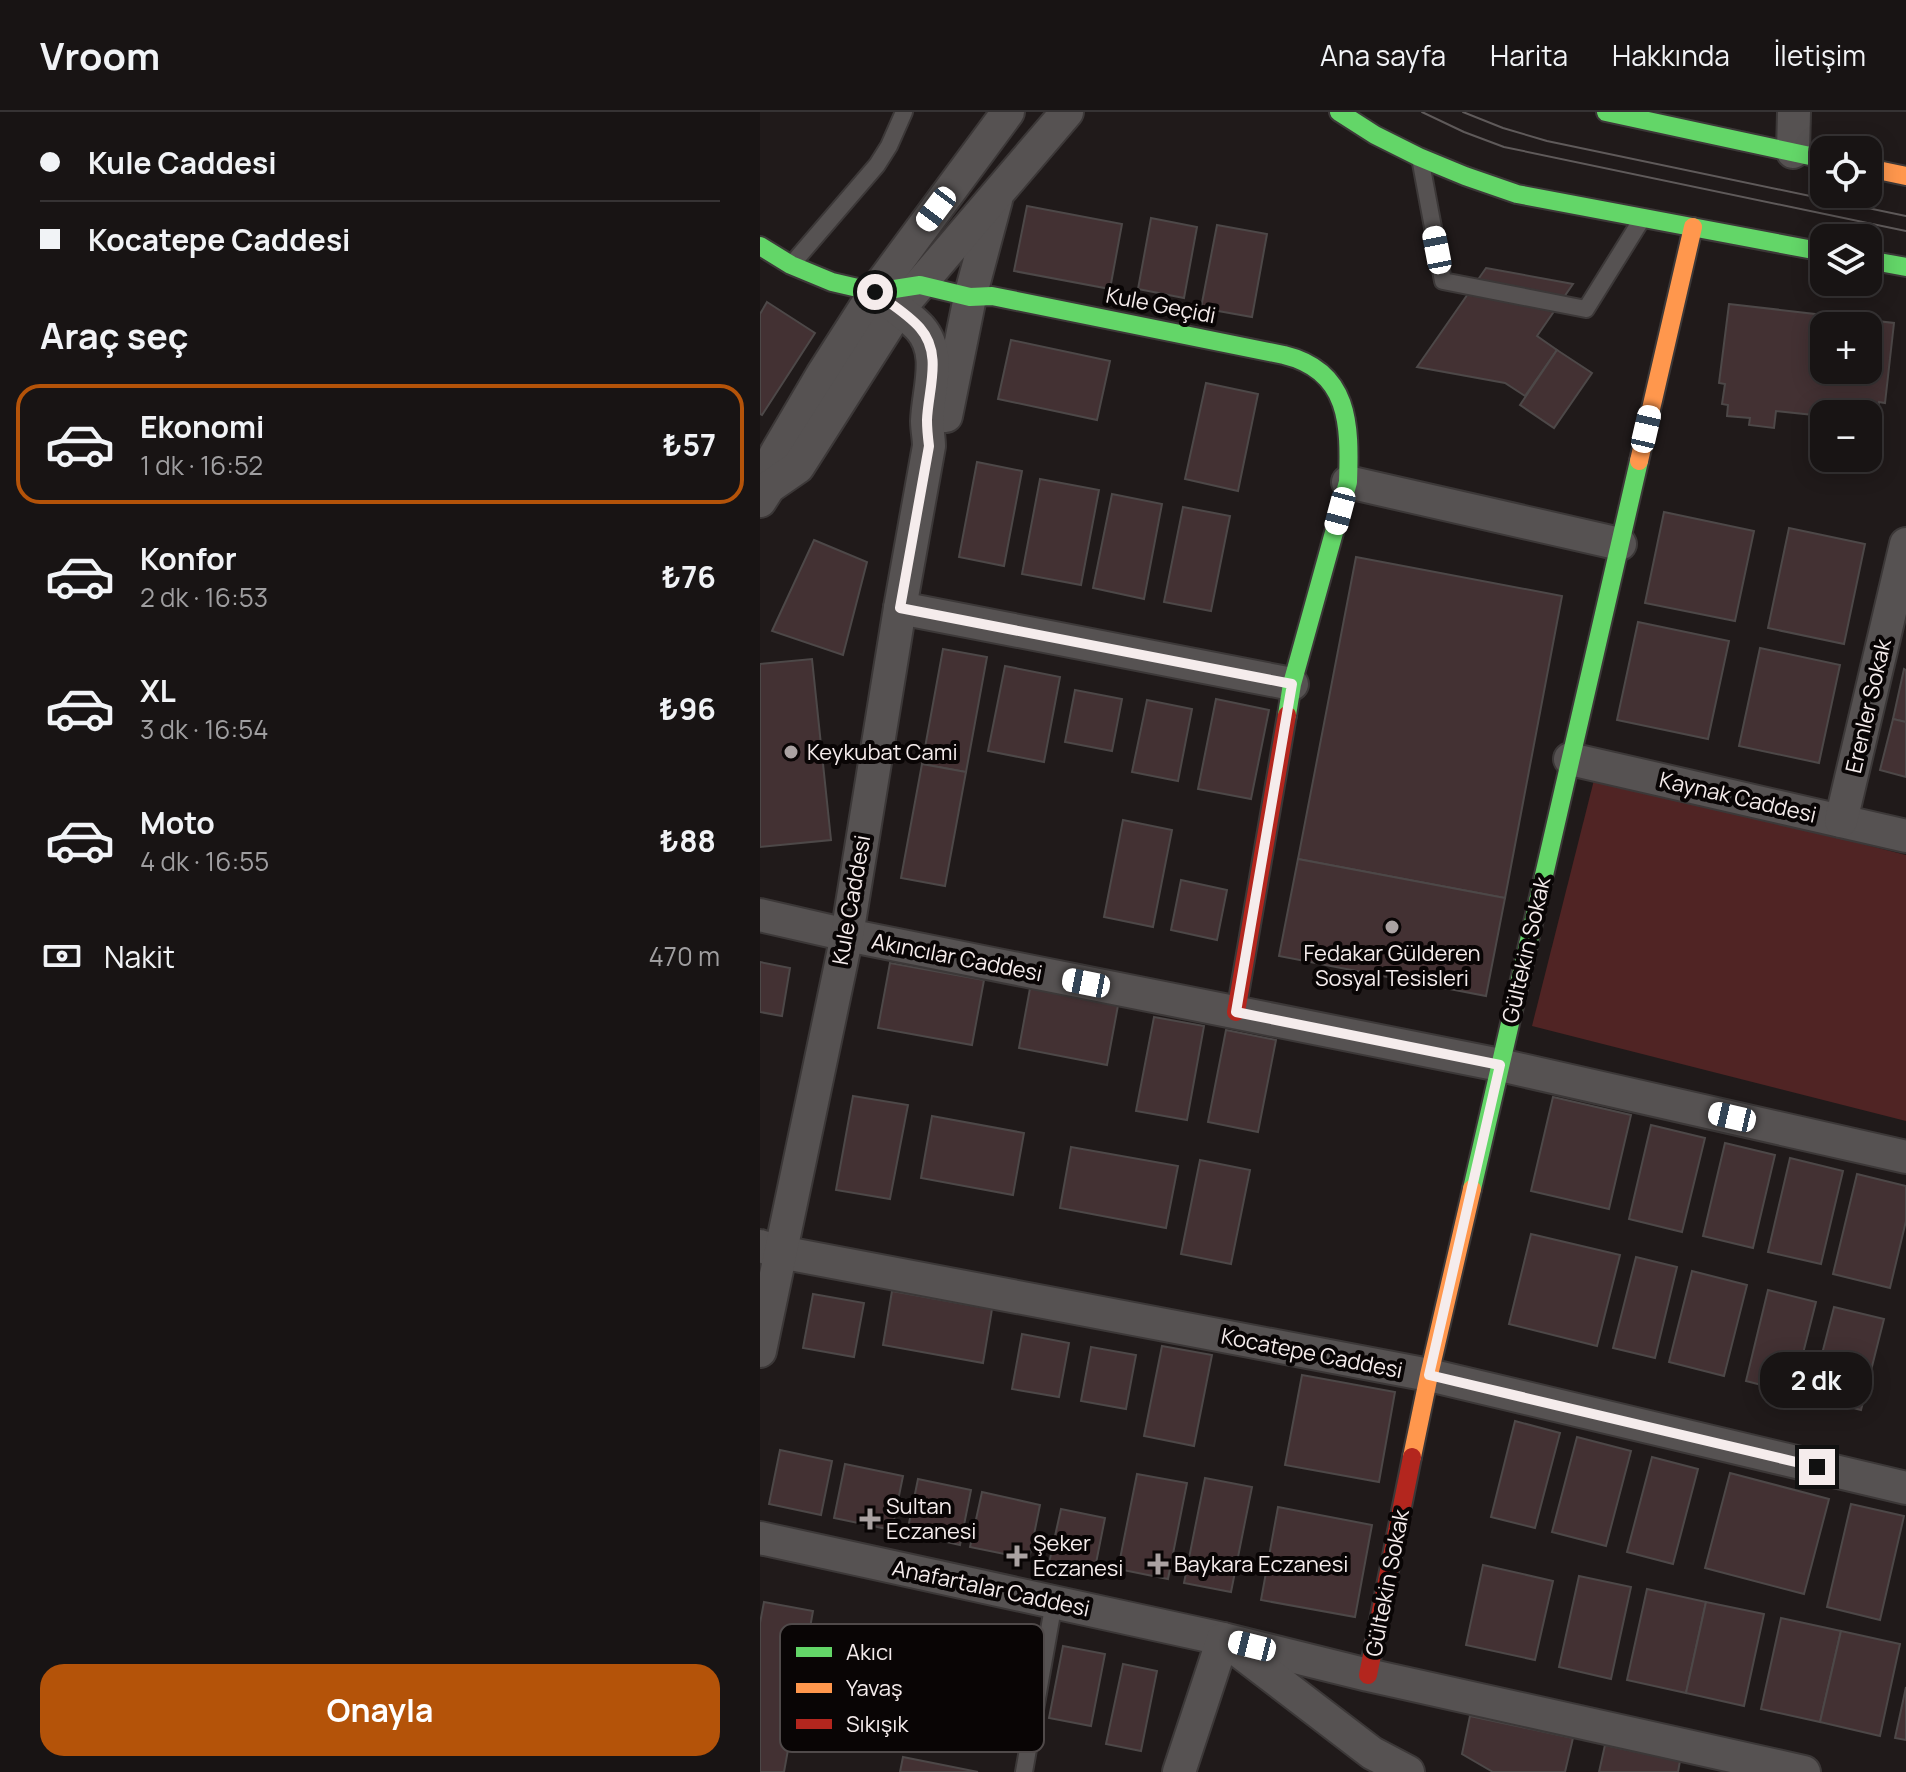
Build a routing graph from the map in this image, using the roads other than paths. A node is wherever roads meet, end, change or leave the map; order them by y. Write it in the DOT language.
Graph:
graph roads {
  1 [pos="904,112"];
  2 [pos="1008,112"];
  3 [pos="1067,112"];
  4 [pos="1339,112"];
  5 [pos="1606,112"];
  6 [pos="1794,112"];
  7 [pos="1808,155"];
  8 [pos="1419,157"];
  9 [pos="1882,171"];
  10 [pos="1906,176"];
  11 [pos="998,192"];
  12 [pos="1643,217"];
  13 [pos="1693,227"];
  14 [pos="760,246"];
  15 [pos="1810,249"];
  16 [pos="1882,263"];
  17 [pos="791,265"];
  18 [pos="1906,267"];
  19 [pos="920,285"];
  20 [pos="970,297"];
  21 [pos="886,301"];
  22 [pos="929,446"];
  23 [pos="1348,482"];
  24 [pos="765,494"];
  25 [pos="1620,544"];
  26 [pos="1906,544"];
  27 [pos="900,608"];
  28 [pos="1292,684"];
  29 [pos="1570,759"];
  30 [pos="1841,821"];
  31 [pos="1906,836"];
  32 [pos="760,915"];
  33 [pos="847,935"];
  34 [pos="1236,1012"];
  35 [pos="1500,1065"];
  36 [pos="1906,1157"];
  37 [pos="770,1249"];
  38 [pos="760,1351"];
  39 [pos="1429,1375"];
  40 [pos="1906,1488"];
  41 [pos="760,1538"];
  42 [pos="1054,1602"];
  43 [pos="1223,1639"];
  44 [pos="1044,1659"];
  45 [pos="1368,1675"];
  46 [pos="1028,1752"];
  47 [pos="1368,1762"];
  48 [pos="1728,1764"];
  49 [pos="1024,1772"];
  50 [pos="1179,1772"];
  51 [pos="1408,1772"];
  52 [pos="1804,1772"];
  1 -- 17 [label="lane"];
  2 -- 21 [label="street"];
  3 -- 11 [label="street"];
  4 -- 8 [label="street"];
  5 -- 7 [label="street"];
  6 -- 7 [label="street"];
  8 -- 12 [label="street"];
  8 -- 12 [label="lane"];
  9 -- 10 [label="street"];
  11 -- 19 [label="street"];
  11 -- 20 [label="street, Kule Caddesi"];
  12 -- 13 [label="street"];
  13 -- 15 [label="street"];
  13 -- 25 [label="street, Gültekin Sokak"];
  14 -- 17 [label="street"];
  16 -- 18 [label="street"];
  17 -- 21 [label="street"];
  19 -- 20 [label="street, Kule Geçidi"];
  19 -- 21 [label="street"];
  20 -- 22 [label="street, Kule Caddesi"];
  20 -- 23 [label="street, Kule Geçidi"];
  21 -- 22 [label="street, Kule Caddesi"];
  21 -- 24 [label="street"];
  22 -- 27 [label="street, Kule Caddesi"];
  23 -- 25 [label="street"];
  23 -- 28 [label="street"];
  25 -- 29 [label="street, Gültekin Sokak"];
  26 -- 30 [label="street, Erenler Sokak"];
  27 -- 28 [label="street"];
  27 -- 33 [label="street, Kule Caddesi"];
  28 -- 34 [label="street"];
  29 -- 30 [label="street, Kaynak Caddesi"];
  29 -- 35 [label="street, Gültekin Sokak"];
  30 -- 31 [label="street, Kaynak Caddesi"];
  32 -- 33 [label="street, Akıncılar Caddesi"];
  33 -- 34 [label="street, Akıncılar Caddesi"];
  33 -- 37 [label="street, Kule Caddesi"];
  34 -- 35 [label="street, Akıncılar Caddesi"];
  35 -- 36 [label="street, Akıncılar Caddesi"];
  35 -- 39 [label="street, Gültekin Sokak"];
  37 -- 38 [label="street, Kule Caddesi"];
  37 -- 39 [label="street, Kocatepe Caddesi"];
  39 -- 40 [label="street, Kocatepe Caddesi"];
  39 -- 45 [label="street, Gültekin Sokak"];
  41 -- 42 [label="street, Anafartalar Caddesi"];
  42 -- 43 [label="street, Anafartalar Caddesi"];
  42 -- 44 [label="lane"];
  43 -- 45 [label="street, Anafartalar Caddesi"];
  43 -- 47 [label="street"];
  43 -- 50 [label="street"];
  45 -- 48 [label="street, Anafartalar Caddesi"];
  46 -- 49 [label="lane"];
  47 -- 51 [label="street"];
  48 -- 52 [label="street, Anafartalar Caddesi"];
}
